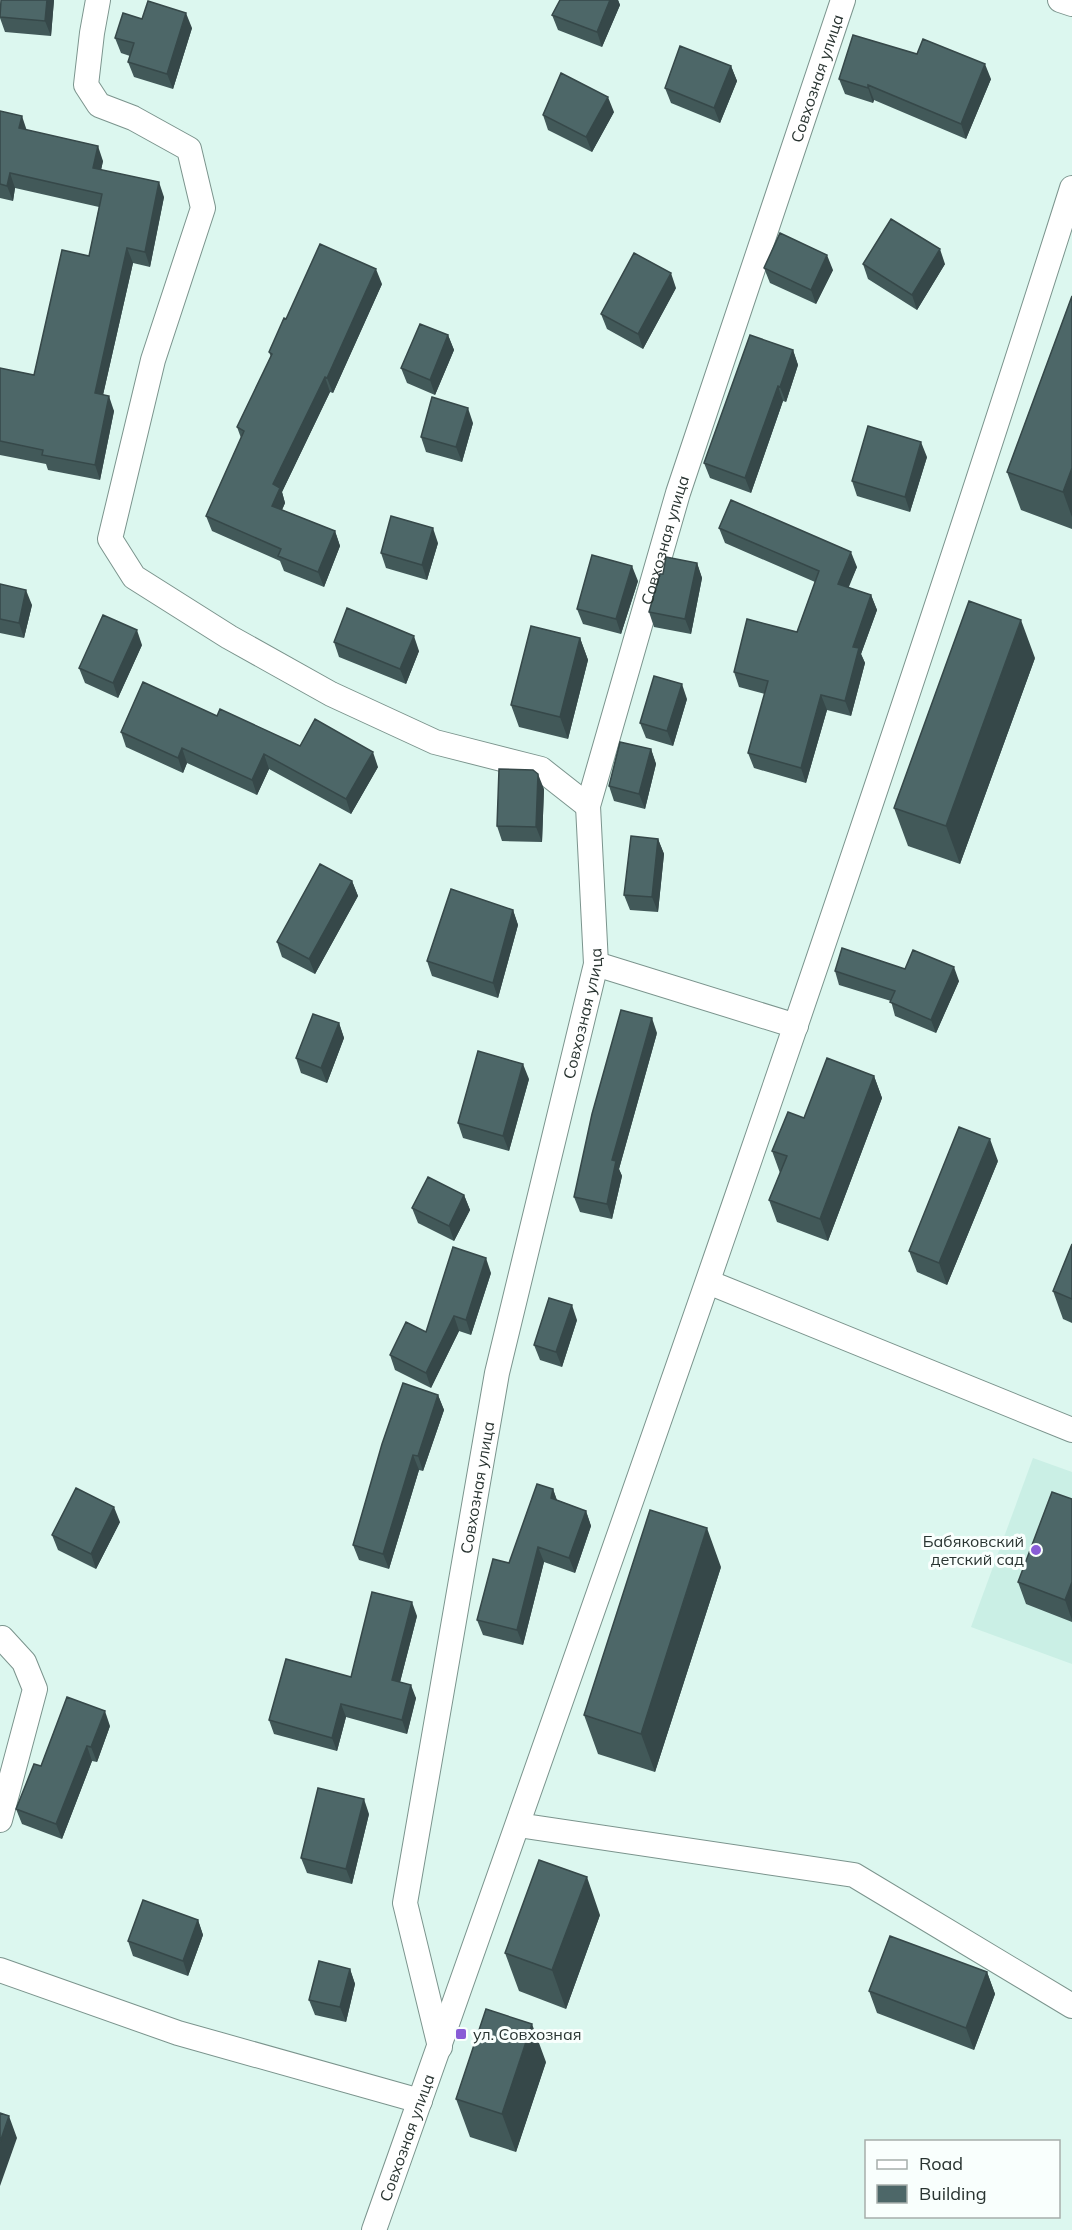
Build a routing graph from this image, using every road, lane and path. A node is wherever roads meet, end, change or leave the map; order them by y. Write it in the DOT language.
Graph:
graph roads {
  1 [pos="98,0"];
  2 [pos="843,0"];
  3 [pos="1060,0"];
  4 [pos="1072,4"];
  5 [pos="1072,188"];
  6 [pos="588,806"];
  7 [pos="596,964"];
  8 [pos="796,1026"];
  9 [pos="708,1282"];
  10 [pos="1072,1430"];
  11 [pos="2,1638"];
  12 [pos="0,1819"];
  13 [pos="518,1825"];
  14 [pos="0,1970"];
  15 [pos="1072,2006"];
  16 [pos="440,2047"];
  17 [pos="420,2102"];
  18 [pos="374,2230"];
  1 -- 6 [label="street"];
  2 -- 6 [label="street, Совхозная улица"];
  3 -- 4 [label="street"];
  5 -- 8 [label="street, Совхозная улица"];
  6 -- 7 [label="street, Совхозная улица"];
  7 -- 8 [label="street"];
  7 -- 16 [label="street, Совхозная улица"];
  8 -- 9 [label="street, Совхозная улица"];
  9 -- 10 [label="street"];
  9 -- 13 [label="street, Совхозная улица"];
  11 -- 12 [label="street"];
  13 -- 15 [label="street"];
  13 -- 16 [label="street, Совхозная улица"];
  14 -- 17 [label="street"];
  16 -- 17 [label="street, Совхозная улица"];
  17 -- 18 [label="street, Совхозная улица"];
}
